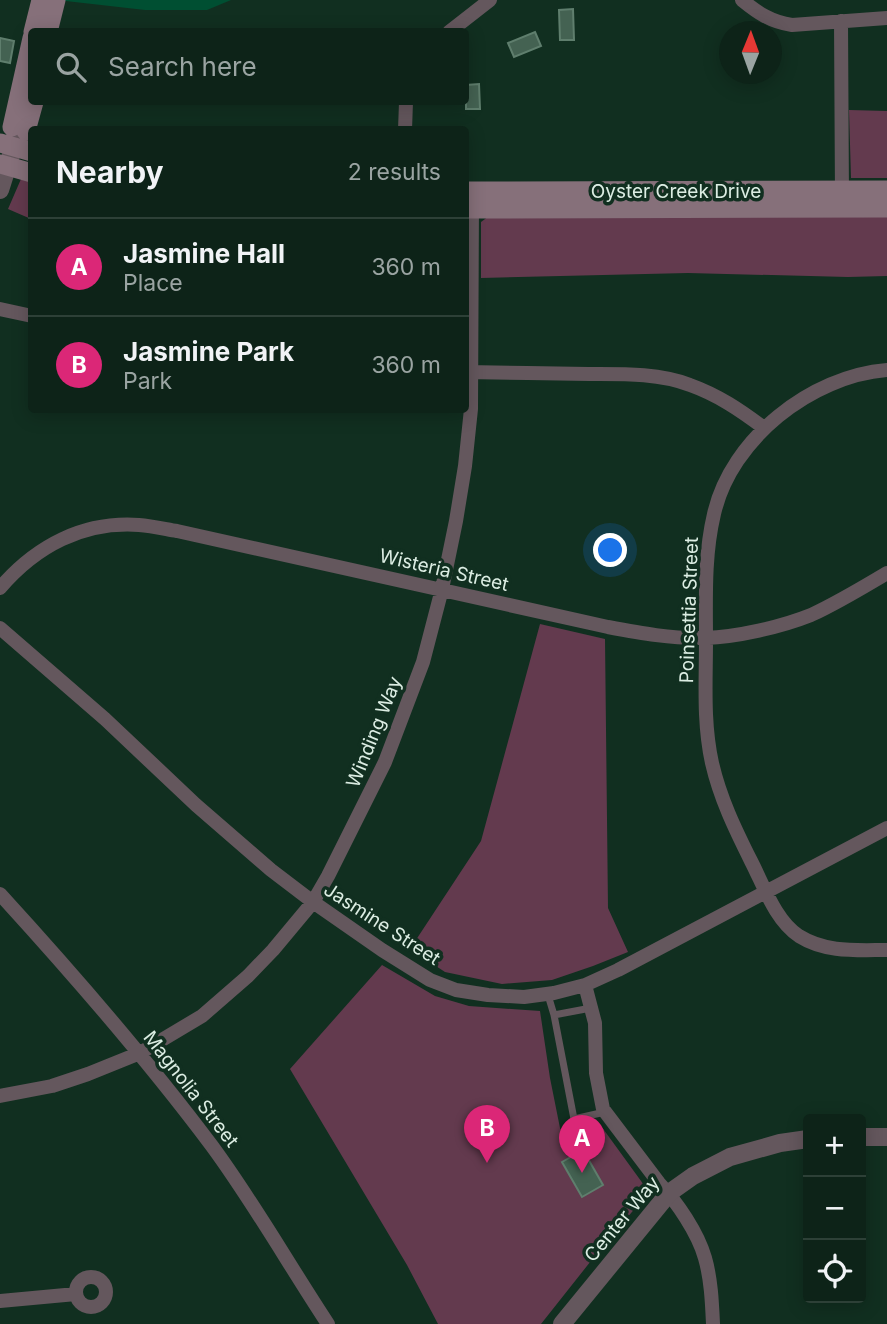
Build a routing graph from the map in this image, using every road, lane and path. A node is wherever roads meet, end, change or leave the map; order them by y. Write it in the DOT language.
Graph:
graph roads {
  1 [pos="41,0"];
  2 [pos="56,0"];
  3 [pos="489,0"];
  4 [pos="742,0"];
  5 [pos="887,18"];
  6 [pos="841,21"];
  7 [pos="34,28"];
  8 [pos="49,28"];
  9 [pos="454,28"];
  10 [pos="28,65"];
  11 [pos="33,105"];
  12 [pos="406,105"];
  13 [pos="405,126"];
  14 [pos="17,140"];
  15 [pos="4,165"];
  16 [pos="28,172"];
  17 [pos="0,190"];
  18 [pos="887,190"];
  19 [pos="842,199"];
  20 [pos="469,200"];
  21 [pos="887,208"];
  22 [pos="0,309"];
  23 [pos="28,315"];
  24 [pos="887,370"];
  25 [pos="469,372"];
  26 [pos="469,384"];
  27 [pos="764,428"];
  28 [pos="887,573"];
  29 [pos="0,588"];
  30 [pos="442,589"];
  31 [pos="0,628"];
  32 [pos="706,638"];
  33 [pos="887,828"];
  34 [pos="766,892"];
  35 [pos="0,894"];
  36 [pos="313,902"];
  37 [pos="887,950"];
  38 [pos="585,985"];
  39 [pos="547,994"];
  40 [pos="591,1008"];
  41 [pos="554,1015"];
  42 [pos="140,1053"];
  43 [pos="0,1096"];
  44 [pos="605,1112"];
  45 [pos="866,1137"];
  46 [pos="887,1137"];
  47 [pos="803,1140"];
  48 [pos="668,1193"];
  49 [pos="76,1294"];
  50 [pos="0,1301"];
  51 [pos="328,1324"];
  52 [pos="562,1324"];
  53 [pos="713,1324"];
  1 -- 7 [label="main road"];
  2 -- 8 [label="main road"];
  3 -- 9 [label="street"];
  4 -- 6 [label="street"];
  5 -- 6 [label="street"];
  6 -- 19 [label="street"];
  10 -- 14 [label="main road"];
  11 -- 14 [label="main road"];
  12 -- 13 [label="street"];
  14 -- 15 [label="street"];
  15 -- 16 [label="main road"];
  15 -- 17 [label="street"];
  18 -- 19 [label="main road, Oyster Creek Drive"];
  19 -- 20 [label="main road, Oyster Creek Drive"];
  19 -- 21 [label="main road, Oyster Creek Drive"];
  22 -- 23 [label="street"];
  24 -- 27 [label="street, Poinsettia Street"];
  25 -- 27 [label="street"];
  26 -- 30 [label="street, Winding Way"];
  27 -- 32 [label="street, Poinsettia Street"];
  28 -- 32 [label="street, Wisteria Street"];
  29 -- 30 [label="street, Wisteria Street"];
  30 -- 32 [label="street, Wisteria Street"];
  30 -- 36 [label="street, Winding Way"];
  31 -- 36 [label="street, Jasmine Street"];
  32 -- 34 [label="street, Poinsettia Street"];
  33 -- 34 [label="street, Jasmine Street"];
  34 -- 37 [label="street, Poinsettia Street"];
  34 -- 38 [label="street, Jasmine Street"];
  35 -- 42 [label="street, Magnolia Street"];
  36 -- 39 [label="street, Jasmine Street"];
  36 -- 42 [label="street, Winding Way"];
  38 -- 39 [label="street, Jasmine Street"];
  38 -- 40 [label="street"];
  39 -- 41 [label="lane"];
  40 -- 41 [label="lane"];
  40 -- 44 [label="street"];
  41 -- 44 [label="lane"];
  42 -- 43 [label="street, Winding Way"];
  42 -- 51 [label="street, Magnolia Street"];
  44 -- 48 [label="street"];
  45 -- 46 [label="street"];
  47 -- 48 [label="street, Center Way"];
  48 -- 52 [label="street, Center Way"];
  48 -- 53 [label="street"];
  49 -- 50 [label="street"];
}
